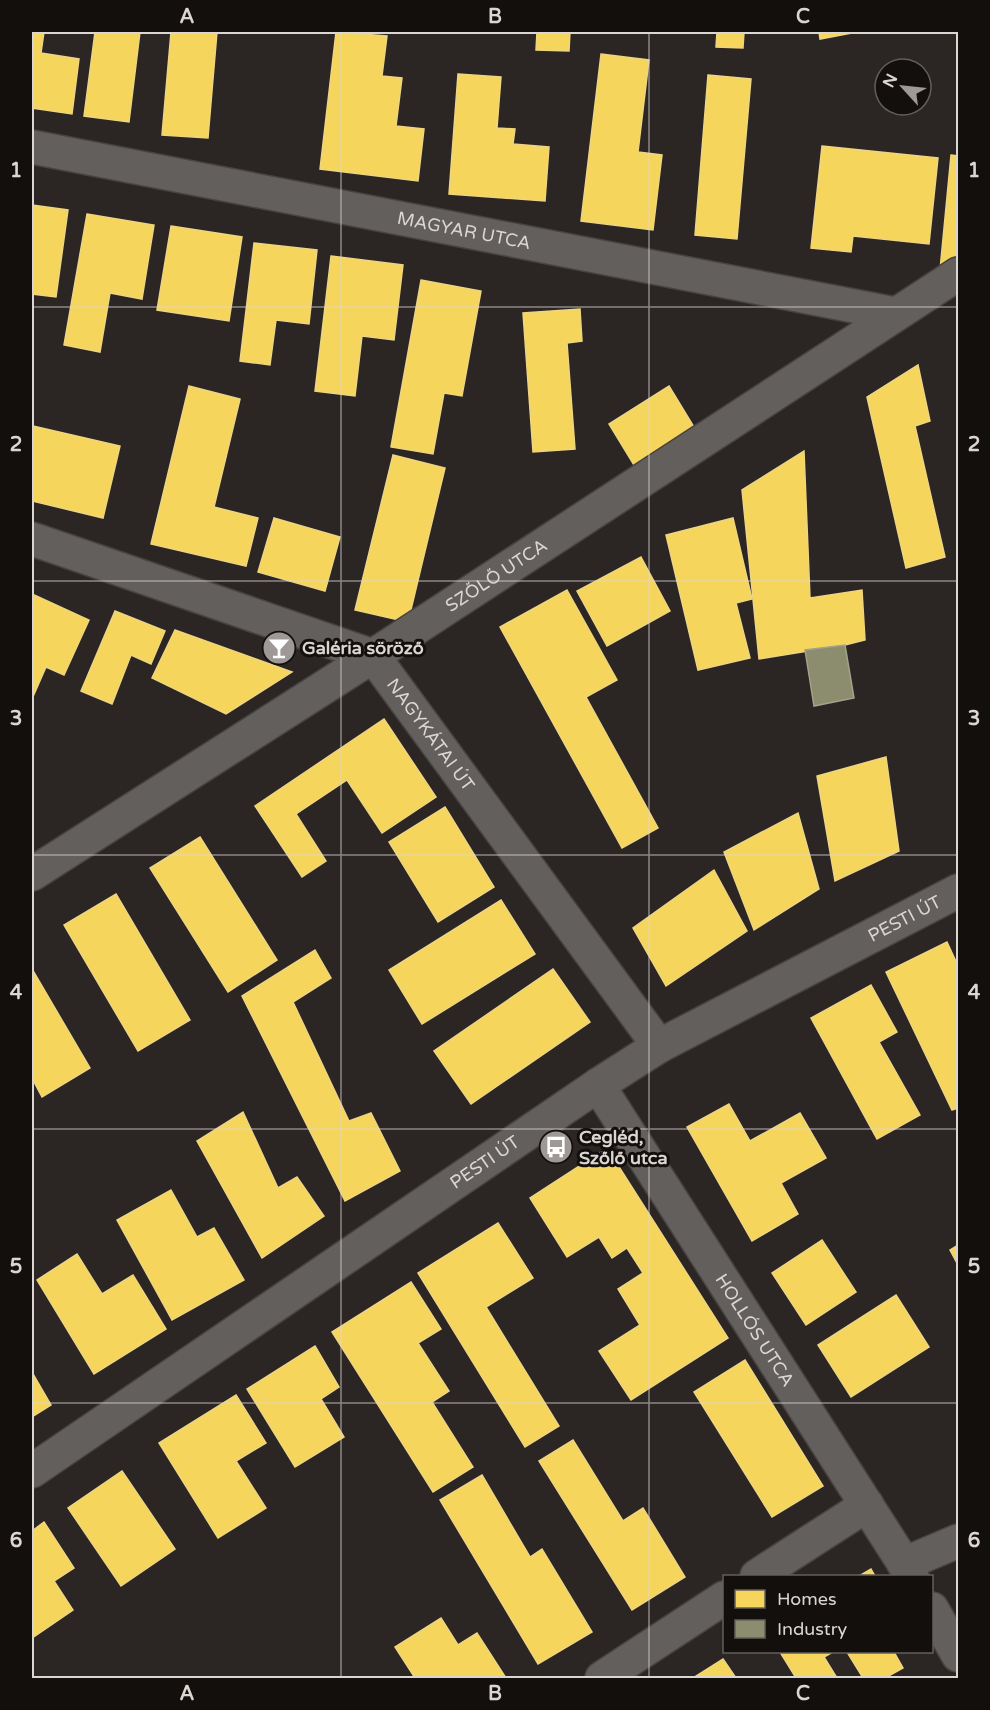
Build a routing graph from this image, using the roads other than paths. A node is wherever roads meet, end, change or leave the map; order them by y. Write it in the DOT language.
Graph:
graph roads {
  1 [pos="32,147"];
  2 [pos="958,274"];
  3 [pos="895,314"];
  4 [pos="32,539"];
  5 [pos="373,656"];
  6 [pos="32,874"];
  7 [pos="958,891"];
  8 [pos="659,1046"];
  9 [pos="598,1085"];
  10 [pos="32,1471"];
  11 [pos="867,1504"];
  12 [pos="958,1541"];
  13 [pos="908,1570"];
  14 [pos="759,1575"];
  15 [pos="723,1599"];
  16 [pos="933,1611"];
  17 [pos="958,1655"];
  18 [pos="602,1678"];
  1 -- 3 [label="street, MAGYAR UTCA"];
  2 -- 3 [label="street, SZŐLŐ UTCA"];
  3 -- 5 [label="street, SZŐLŐ UTCA"];
  4 -- 5 [label="street"];
  5 -- 6 [label="street, SZŐLŐ UTCA"];
  5 -- 8 [label="street, NAGYKÁTAI ÚT"];
  7 -- 8 [label="street, PESTI ÚT"];
  8 -- 9 [label="street, PESTI ÚT"];
  9 -- 10 [label="street, PESTI ÚT"];
  9 -- 11 [label="street, HOLLÓS UTCA"];
  11 -- 13 [label="street, HOLLÓS UTCA"];
  11 -- 14 [label="street"];
  12 -- 13 [label="street"];
  15 -- 18 [label="street"];
  16 -- 17 [label="street"];
}
